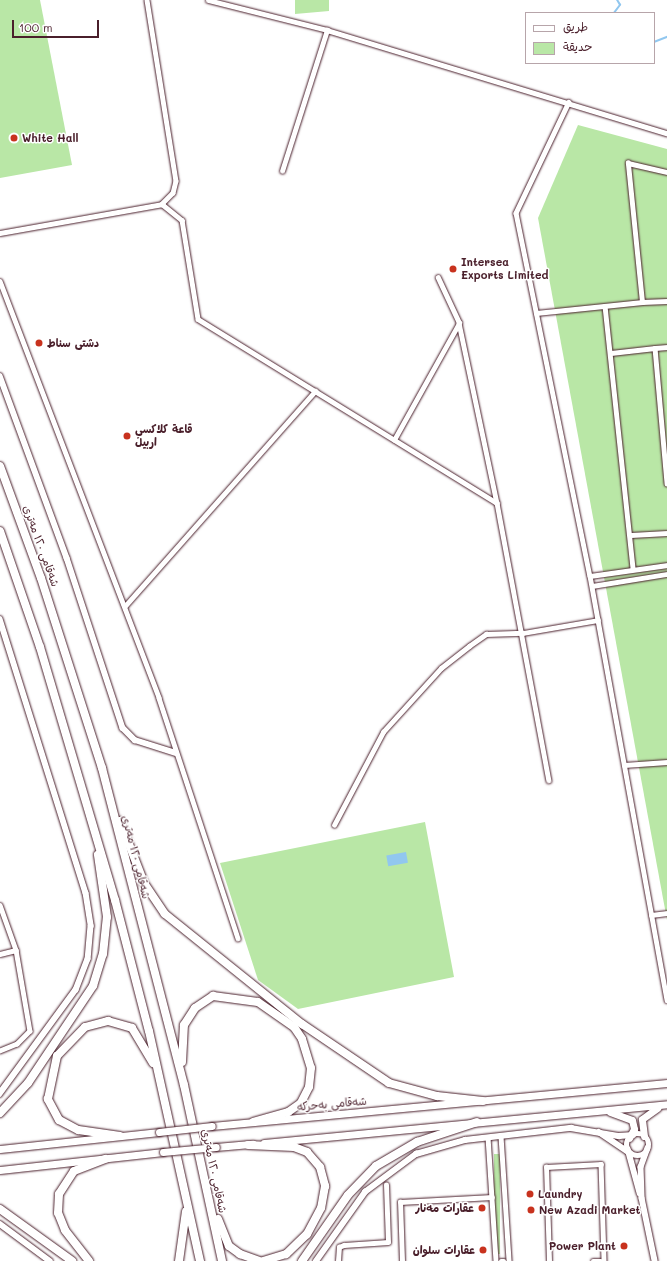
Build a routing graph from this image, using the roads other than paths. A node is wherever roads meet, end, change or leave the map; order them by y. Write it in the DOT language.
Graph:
graph roads {
  1 [pos="147,0"];
  2 [pos="208,0"];
  3 [pos="327,30"];
  4 [pos="569,102"];
  5 [pos="667,133"];
  6 [pos="282,171"];
  7 [pos="667,172"];
  8 [pos="162,204"];
  9 [pos="0,233"];
  10 [pos="438,278"];
  11 [pos="0,282"];
  12 [pos="667,301"];
  13 [pos="642,302"];
  14 [pos="605,306"];
  15 [pos="536,313"];
  16 [pos="459,323"];
  17 [pos="667,347"];
  18 [pos="655,348"];
  19 [pos="611,353"];
  20 [pos="0,376"];
  21 [pos="314,391"];
  22 [pos="394,440"];
  23 [pos="0,466"];
  24 [pos="667,483"];
  25 [pos="497,503"];
  26 [pos="0,531"];
  27 [pos="667,533"];
  28 [pos="631,536"];
  29 [pos="667,565"];
  30 [pos="633,569"];
  31 [pos="667,574"];
  32 [pos="590,576"];
  33 [pos="592,586"];
  34 [pos="125,606"];
  35 [pos="0,618"];
  36 [pos="598,620"];
  37 [pos="523,633"];
  38 [pos="176,753"];
  39 [pos="667,762"];
  40 [pos="624,765"];
  41 [pos="102,768"];
  42 [pos="549,780"];
  43 [pos="88,804"];
  44 [pos="334,825"];
  45 [pos="0,905"];
  46 [pos="667,914"];
  47 [pos="651,915"];
  48 [pos="238,938"];
  49 [pos="16,950"];
  50 [pos="0,954"];
  51 [pos="667,1000"];
  52 [pos="0,1051"];
  53 [pos="667,1083"];
  54 [pos="184,1085"];
  55 [pos="162,1086"];
  56 [pos="0,1094"];
  57 [pos="482,1101"];
  58 [pos="667,1104"];
  59 [pos="602,1110"];
  60 [pos="0,1113"];
  61 [pos="253,1122"];
  62 [pos="477,1122"];
  63 [pos="597,1131"];
  64 [pos="120,1136"];
  65 [pos="501,1136"];
  66 [pos="631,1136"];
  67 [pos="644,1136"];
  68 [pos="488,1137"];
  69 [pos="248,1144"];
  70 [pos="618,1147"];
  71 [pos="648,1148"];
  72 [pos="0,1149"];
  73 [pos="630,1151"];
  74 [pos="106,1159"];
  75 [pos="630,1161"];
  76 [pos="0,1170"];
  77 [pos="206,1181"];
  78 [pos="386,1185"];
  79 [pos="186,1190"];
  80 [pos="492,1197"];
  81 [pos="642,1198"];
  82 [pos="0,1209"];
  83 [pos="0,1224"];
  84 [pos="651,1250"];
  85 [pos="50,1261"];
  86 [pos="72,1261"];
  87 [pos="88,1261"];
  88 [pos="179,1261"];
  89 [pos="200,1261"];
  90 [pos="222,1261"];
  91 [pos="259,1261"];
  92 [pos="263,1261"];
  93 [pos="302,1261"];
  94 [pos="316,1261"];
  95 [pos="338,1261"];
  96 [pos="402,1261"];
  97 [pos="496,1261"];
  98 [pos="509,1261"];
  99 [pos="550,1261"];
  100 [pos="593,1261"];
  101 [pos="602,1261"];
  102 [pos="652,1261"];
  103 [pos="655,1261"];
  1 -- 8 [label="street"];
  2 -- 3 [label="street"];
  3 -- 4 [label="street"];
  3 -- 6 [label="street"];
  4 -- 5 [label="street"];
  4 -- 15 [label="street"];
  7 -- 13 [label="street"];
  8 -- 9 [label="street"];
  8 -- 21 [label="street"];
  10 -- 16 [label="street"];
  11 -- 34 [label="street"];
  12 -- 13 [label="street"];
  13 -- 14 [label="street"];
  14 -- 15 [label="street"];
  14 -- 19 [label="street"];
  15 -- 32 [label="street"];
  16 -- 22 [label="street"];
  16 -- 25 [label="street"];
  17 -- 18 [label="street"];
  18 -- 19 [label="street"];
  18 -- 24 [label="street"];
  19 -- 28 [label="street"];
  20 -- 38 [label="street"];
  21 -- 22 [label="street"];
  21 -- 34 [label="street"];
  22 -- 25 [label="street"];
  23 -- 41 [label="highway, شەقامی ١٢٠ مەتری"];
  25 -- 37 [label="street"];
  26 -- 43 [label="highway"];
  27 -- 28 [label="street"];
  28 -- 30 [label="street"];
  29 -- 30 [label="street"];
  30 -- 32 [label="street"];
  31 -- 33 [label="street"];
  32 -- 33 [label="street"];
  33 -- 36 [label="street"];
  34 -- 38 [label="street"];
  35 -- 56 [label="street"];
  36 -- 37 [label="street"];
  36 -- 40 [label="street"];
  37 -- 42 [label="street"];
  37 -- 44 [label="street"];
  38 -- 48 [label="street"];
  39 -- 40 [label="street"];
  40 -- 47 [label="street"];
  41 -- 54 [label="highway, شەقامی ١٢٠ مەتری"];
  41 -- 57 [label="highway"];
  43 -- 55 [label="highway"];
  43 -- 60 [label="highway"];
  45 -- 49 [label="street"];
  46 -- 47 [label="street"];
  47 -- 51 [label="street"];
  49 -- 50 [label="street"];
  49 -- 52 [label="street"];
  53 -- 57 [label="main road, شەقامی بەحرکە"];
  54 -- 61 [label="highway"];
  54 -- 77 [label="highway, شەقامی ١٢٠ مەتری"];
  55 -- 64 [label="highway"];
  55 -- 79 [label="highway"];
  57 -- 61 [label="main road, شەقامی بەحرکە"];
  58 -- 59 [label="main road"];
  58 -- 67 [label="main road"];
  59 -- 62 [label="main road"];
  59 -- 66 [label="main road"];
  61 -- 64 [label="main road, شەقامی بەحرکە, bridge"];
  62 -- 69 [label="main road"];
  62 -- 93 [label="highway"];
  63 -- 65 [label="street"];
  63 -- 66 [label="street"];
  63 -- 70 [label="street"];
  64 -- 72 [label="main road, شەقامی بەحرکە"];
  65 -- 68 [label="street"];
  65 -- 98 [label="street"];
  66 -- 67 [label="street"];
  66 -- 73 [label="street"];
  67 -- 71 [label="street"];
  68 -- 80 [label="street"];
  68 -- 94 [label="street"];
  69 -- 74 [label="main road, bridge"];
  69 -- 92 [label="highway"];
  70 -- 73 [label="street"];
  70 -- 75 [label="street"];
  71 -- 73 [label="street"];
  71 -- 81 [label="street"];
  73 -- 75 [label="street"];
  74 -- 76 [label="main road"];
  74 -- 87 [label="highway"];
  75 -- 81 [label="street"];
  77 -- 90 [label="highway, شەقامی ١٢٠ مەتری"];
  77 -- 91 [label="highway"];
  78 -- 95 [label="street"];
  79 -- 88 [label="highway"];
  79 -- 89 [label="highway"];
  80 -- 96 [label="street"];
  80 -- 97 [label="street"];
  81 -- 84 [label="street"];
  82 -- 86 [label="highway"];
  83 -- 85 [label="street"];
  84 -- 102 [label="street"];
  84 -- 103 [label="street"];
  99 -- 101 [label="street"];
  100 -- 101 [label="street"];
}
